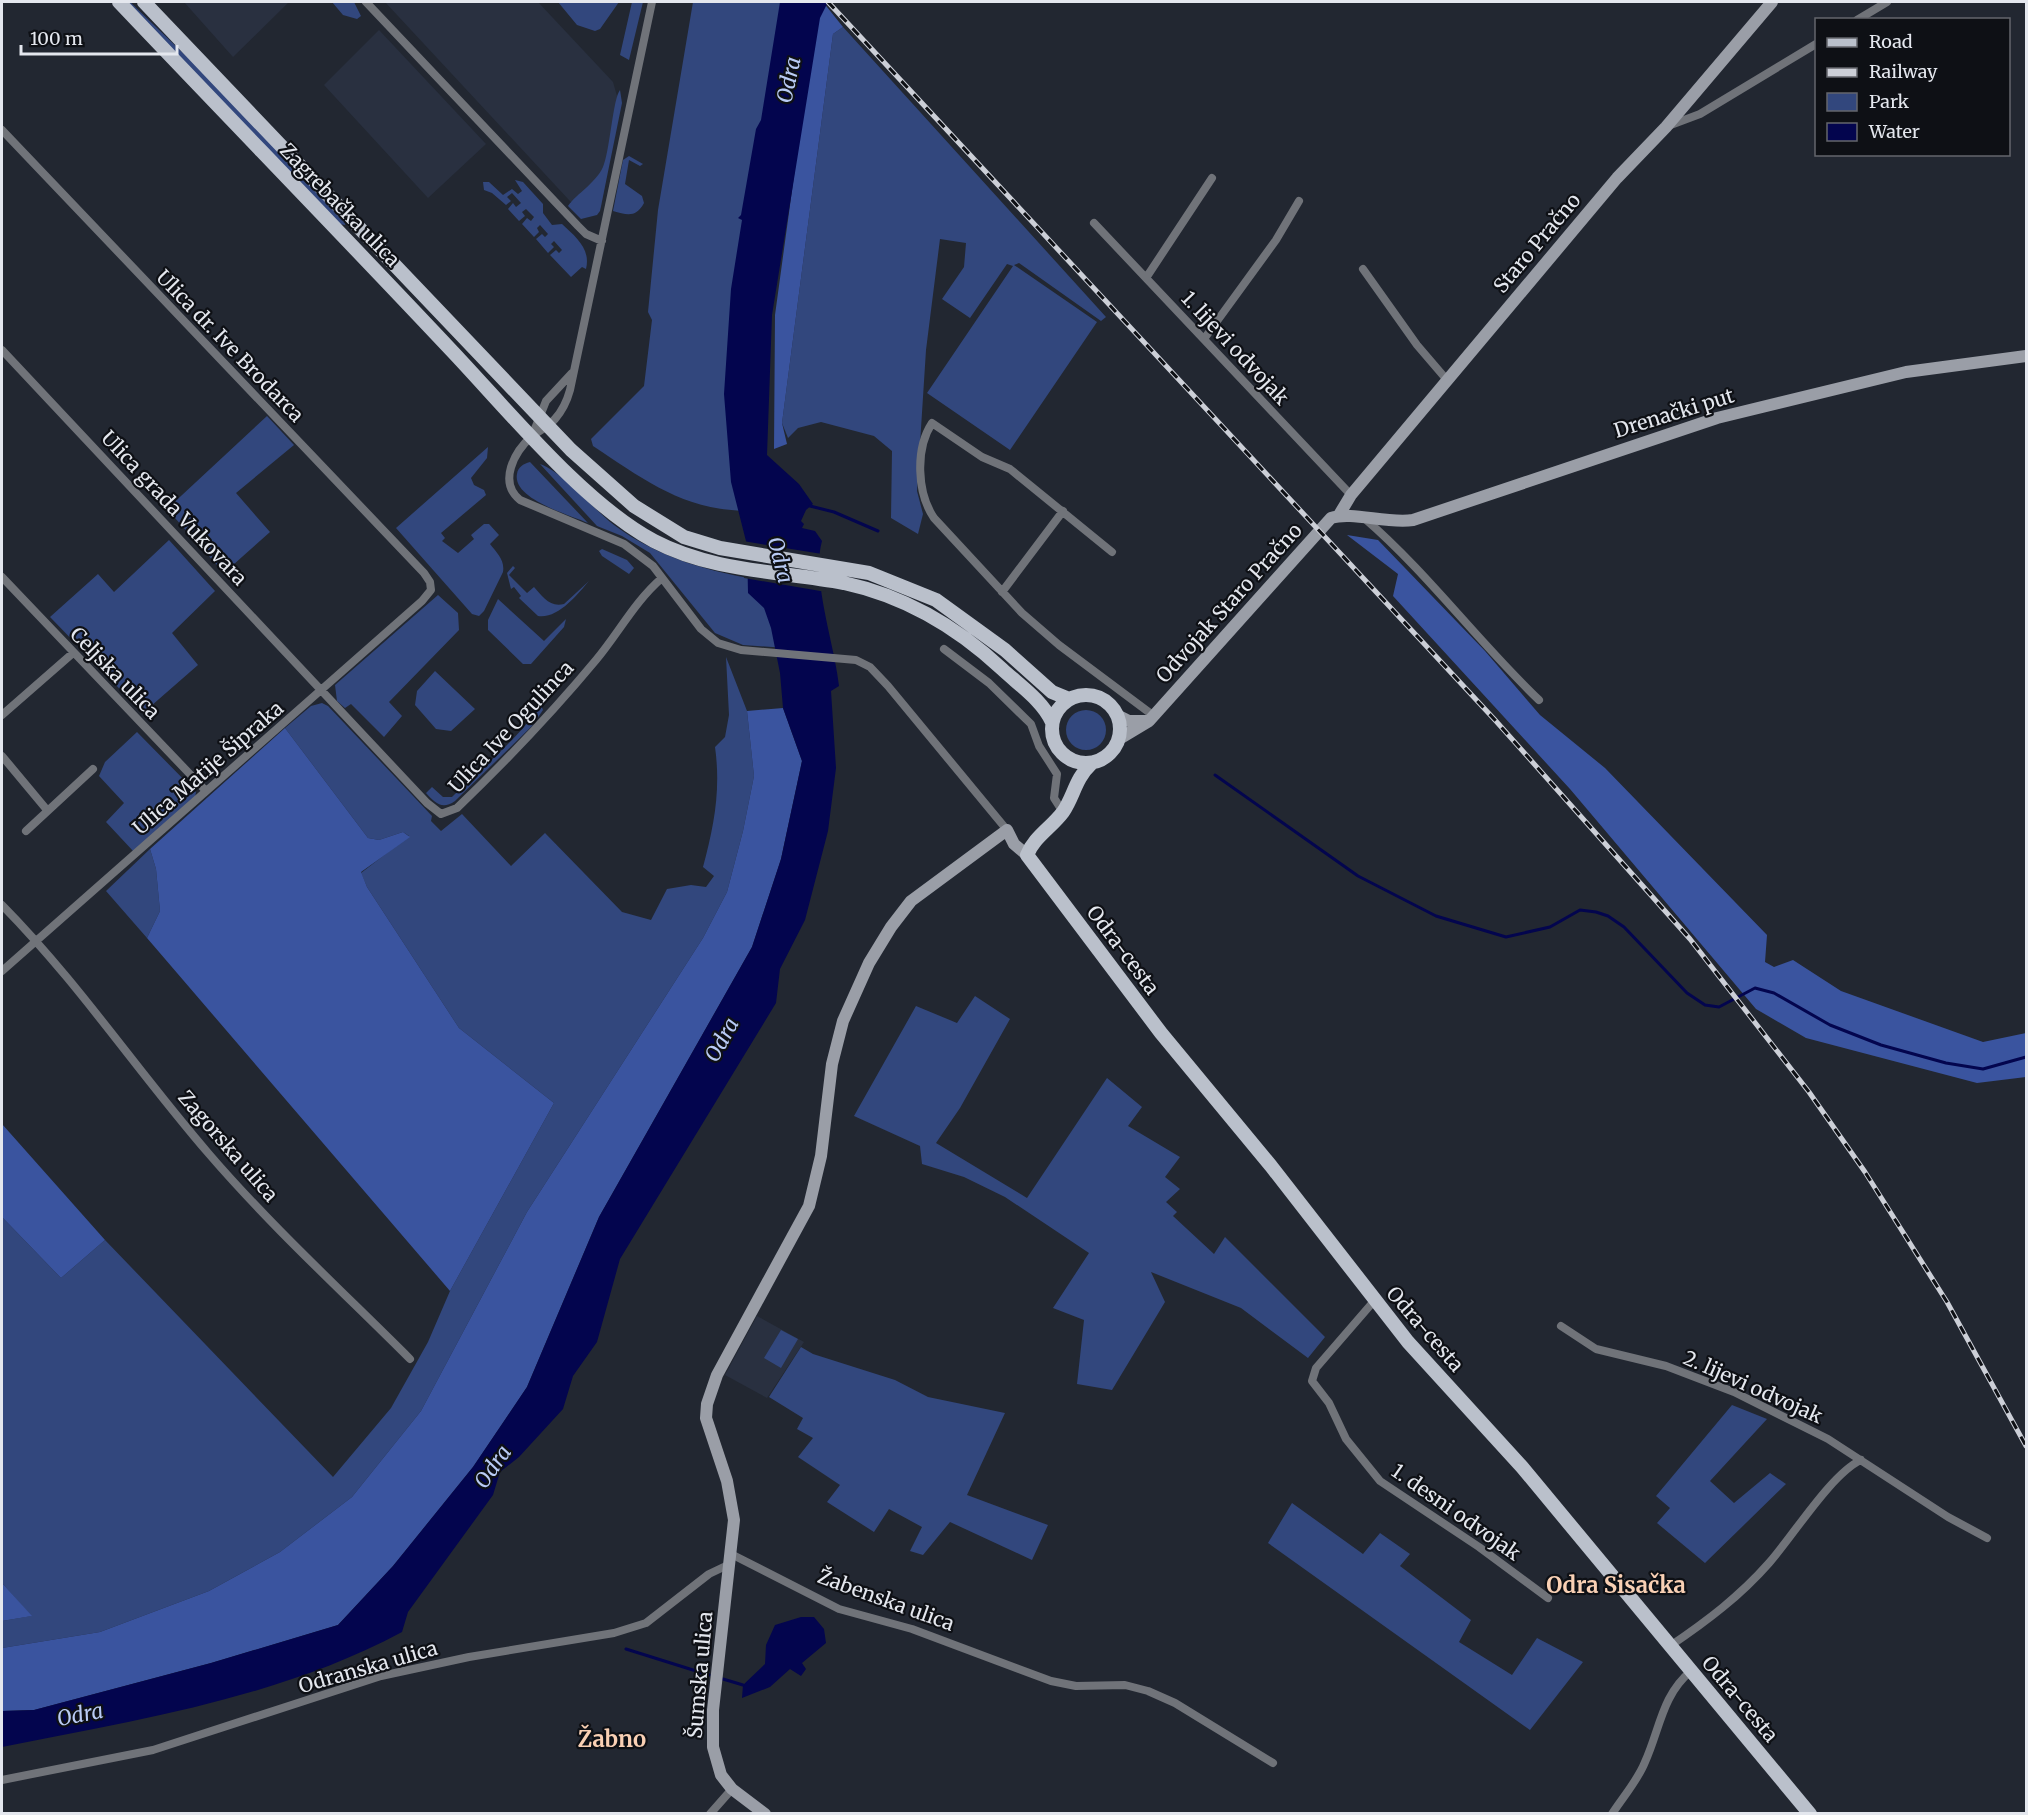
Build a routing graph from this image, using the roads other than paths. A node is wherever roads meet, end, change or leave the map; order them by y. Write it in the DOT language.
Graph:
graph roads {
  1 [pos="119,2"];
  2 [pos="144,2"];
  3 [pos="366,2"];
  4 [pos="652,2"];
  5 [pos="1772,2"];
  6 [pos="1887,2"];
  7 [pos="1860,18"];
  8 [pos="1815,45"];
  9 [pos="1666,127"];
  10 [pos="2,130"];
  11 [pos="1212,178"];
  12 [pos="1299,201"];
  13 [pos="1094,223"];
  14 [pos="602,241"];
  15 [pos="1363,269"];
  16 [pos="1146,278"];
  17 [pos="1204,339"];
  18 [pos="2,350"];
  19 [pos="2026,356"];
  20 [pos="572,373"];
  21 [pos="1447,380"];
  22 [pos="539,415"];
  23 [pos="549,426"];
  24 [pos="532,436"];
  25 [pos="1351,495"];
  26 [pos="1062,511"];
  27 [pos="1339,515"];
  28 [pos="1364,518"];
  29 [pos="1112,552"];
  30 [pos="2,578"];
  31 [pos="662,578"];
  32 [pos="431,587"];
  33 [pos="1002,592"];
  34 [pos="944,649"];
  35 [pos="73,653"];
  36 [pos="322,690"];
  37 [pos="1069,699"];
  38 [pos="1539,700"];
  39 [pos="1117,715"];
  40 [pos="2,716"];
  41 [pos="1152,718"];
  42 [pos="1052,722"];
  43 [pos="1119,739"];
  44 [pos="1060,753"];
  45 [pos="2,756"];
  46 [pos="1091,764"];
  47 [pos="93,769"];
  48 [pos="206,791"];
  49 [pos="1070,794"];
  50 [pos="47,810"];
  51 [pos="1063,812"];
  52 [pos="1007,830"];
  53 [pos="26,831"];
  54 [pos="1027,855"];
  55 [pos="2,905"];
  56 [pos="36,940"];
  57 [pos="2,971"];
  58 [pos="1374,1301"];
  59 [pos="1561,1326"];
  60 [pos="410,1359"];
  61 [pos="1861,1460"];
  62 [pos="1987,1538"];
  63 [pos="731,1559"];
  64 [pos="1548,1598"];
  65 [pos="1670,1646"];
  66 [pos="1691,1671"];
  67 [pos="1273,1763"];
  68 [pos="2,1780"];
  69 [pos="732,1789"];
  70 [pos="710,1814"];
  71 [pos="765,1814"];
  72 [pos="1612,1814"];
  73 [pos="1810,1814"];
  1 -- 24 [label="main road, Zagrebačka ulica"];
  2 -- 22 [label="main road, Zagrebačka ulica"];
  3 -- 14 [label="street"];
  4 -- 14 [label="street"];
  5 -- 9 [label="main road, Staro Pračno"];
  6 -- 7 [label="street"];
  8 -- 9 [label="street"];
  9 -- 21 [label="main road, Staro Pračno"];
  10 -- 32 [label="street, Ulica dr. Ive Brodarca"];
  11 -- 16 [label="street"];
  12 -- 17 [label="street"];
  13 -- 16 [label="street, 1. lijevi odvojak"];
  14 -- 20 [label="street"];
  15 -- 21 [label="street"];
  16 -- 17 [label="street, 1. lijevi odvojak"];
  17 -- 25 [label="street, 1. lijevi odvojak"];
  18 -- 36 [label="street, Ulica grada Vukovara"];
  19 -- 28 [label="main road, Drenački put"];
  20 -- 22 [label="street"];
  20 -- 23 [label="street"];
  21 -- 25 [label="main road, Staro Pračno"];
  22 -- 23 [label="main road, Zagrebačka ulica"];
  22 -- 24 [label="street"];
  23 -- 24 [label="street"];
  23 -- 37 [label="main road, Zagrebačka ulica"];
  24 -- 31 [label="street"];
  24 -- 42 [label="main road, Zagrebačka ulica"];
  25 -- 27 [label="main road, Staro Pračno"];
  26 -- 29 [label="street"];
  26 -- 33 [label="street"];
  26 -- 33 [label="street"];
  27 -- 28 [label="main road, Drenački put"];
  27 -- 41 [label="main road, Odvojak Staro Pračno"];
  28 -- 38 [label="street"];
  30 -- 35 [label="street, Celjska ulica"];
  31 -- 36 [label="street, Ulica Ive Ogulinca"];
  31 -- 52 [label="street, Odra-cesta"];
  32 -- 36 [label="street, Ulica Matije Šipraka"];
  33 -- 41 [label="street"];
  34 -- 51 [label="street"];
  35 -- 40 [label="street"];
  35 -- 48 [label="street, Celjska ulica"];
  36 -- 48 [label="street, Ulica Matije Šipraka"];
  37 -- 39 [label="main road"];
  37 -- 42 [label="main road"];
  39 -- 41 [label="main road"];
  39 -- 43 [label="main road"];
  41 -- 43 [label="main road, Odvojak Staro Pračno"];
  42 -- 44 [label="main road"];
  43 -- 46 [label="main road"];
  44 -- 46 [label="main road"];
  44 -- 49 [label="main road"];
  45 -- 50 [label="street"];
  46 -- 49 [label="main road"];
  47 -- 50 [label="street"];
  48 -- 56 [label="street, Ulica Matije Šipraka"];
  49 -- 51 [label="main road"];
  50 -- 53 [label="street"];
  51 -- 54 [label="main road"];
  52 -- 54 [label="main road, Odra-cesta"];
  52 -- 63 [label="main road"];
  54 -- 58 [label="main road, Odra-cesta"];
  55 -- 56 [label="street, Zagorska ulica"];
  56 -- 57 [label="street, Ulica Matije Šipraka"];
  56 -- 60 [label="street, Zagorska ulica"];
  58 -- 64 [label="street, 1. desni odvojak"];
  58 -- 65 [label="main road, Odra-cesta"];
  59 -- 61 [label="street, 2. lijevi odvojak"];
  61 -- 62 [label="street, 2. lijevi odvojak"];
  61 -- 65 [label="street"];
  63 -- 67 [label="street, Žabenska ulica"];
  63 -- 68 [label="street, Odranska ulica"];
  63 -- 69 [label="main road, Šumska ulica"];
  65 -- 66 [label="main road, Odra-cesta"];
  66 -- 72 [label="street"];
  66 -- 73 [label="main road, Odra-cesta"];
  69 -- 70 [label="street"];
  69 -- 71 [label="main road, Šumska ulica"];
}
